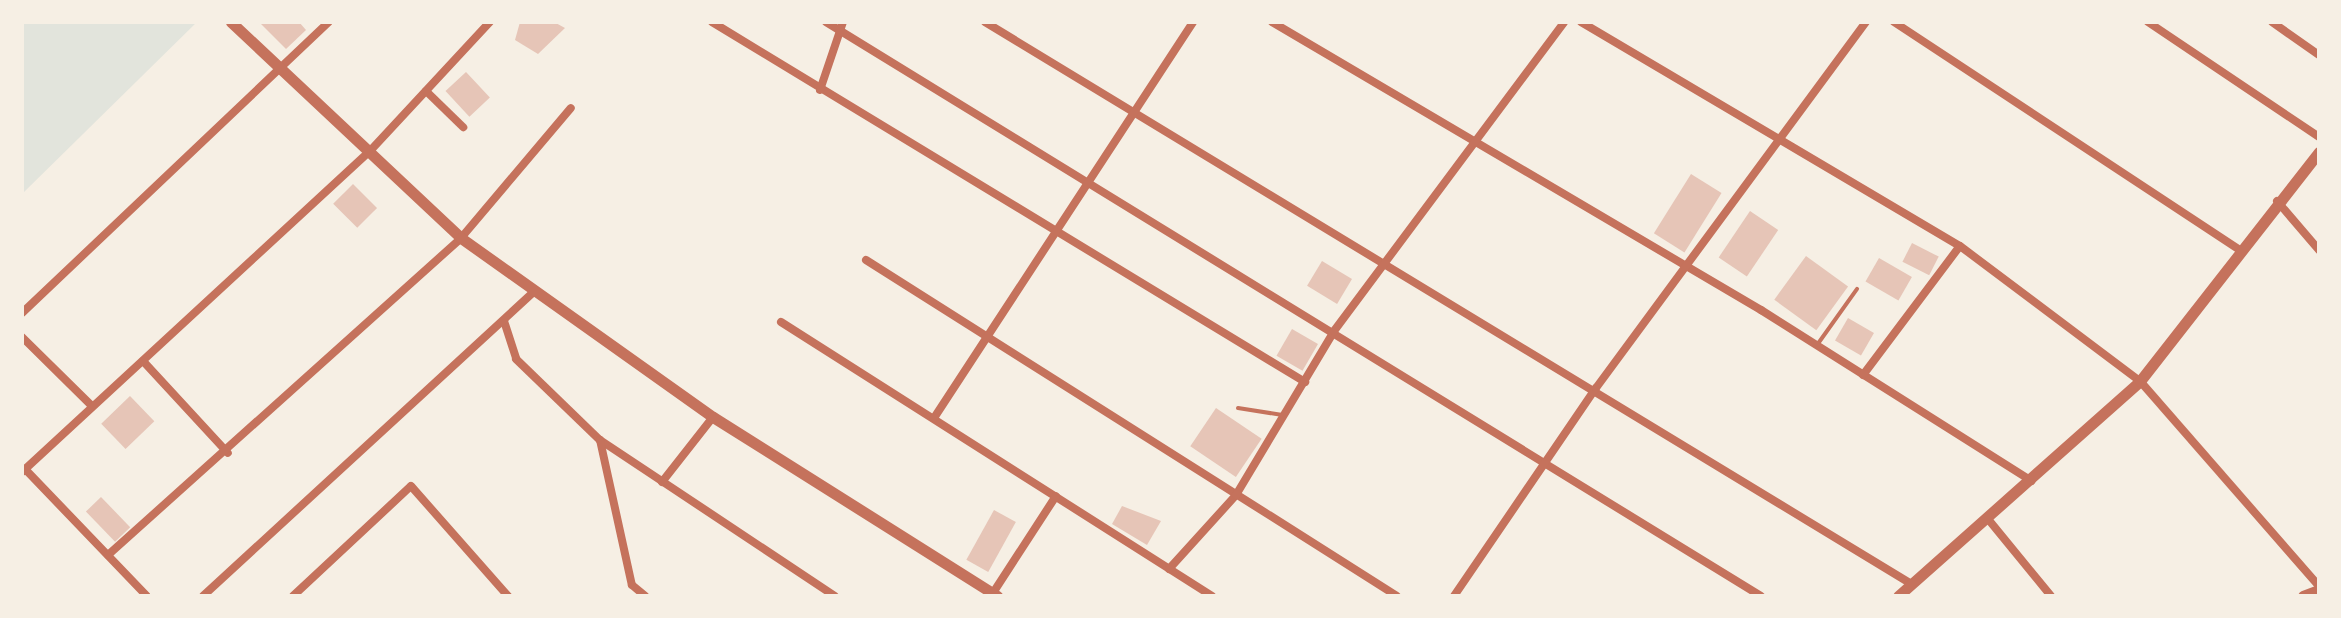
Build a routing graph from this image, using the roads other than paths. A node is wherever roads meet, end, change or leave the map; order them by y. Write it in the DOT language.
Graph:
graph roads {
  1 [pos="231,22"];
  2 [pos="329,22"];
  3 [pos="490,22"];
  4 [pos="712,22"];
  5 [pos="826,22"];
  6 [pos="985,22"];
  7 [pos="1193,22"];
  8 [pos="1272,22"];
  9 [pos="1564,22"];
  10 [pos="1581,22"];
  11 [pos="1866,22"];
  12 [pos="1894,22"];
  13 [pos="2148,22"];
  14 [pos="2272,22"];
  15 [pos="841,26"];
  16 [pos="2319,55"];
  17 [pos="281,72"];
  18 [pos="820,90"];
  19 [pos="426,91"];
  20 [pos="571,108"];
  21 [pos="1135,109"];
  22 [pos="463,127"];
  23 [pos="2319,137"];
  24 [pos="1779,143"];
  25 [pos="1476,146"];
  26 [pos="370,151"];
  27 [pos="2319,152"];
  28 [pos="1090,181"];
  29 [pos="2277,201"];
  30 [pos="1058,235"];
  31 [pos="461,238"];
  32 [pos="1960,246"];
  33 [pos="2240,250"];
  34 [pos="2319,250"];
  35 [pos="866,260"];
  36 [pos="1385,260"];
  37 [pos="1687,269"];
  38 [pos="1857,289"];
  39 [pos="536,290"];
  40 [pos="22,313"];
  41 [pos="504,321"];
  42 [pos="781,322"];
  43 [pos="1334,331"];
  44 [pos="22,337"];
  45 [pos="989,343"];
  46 [pos="1817,345"];
  47 [pos="143,361"];
  48 [pos="1863,375"];
  49 [pos="2140,381"];
  50 [pos="1305,382"];
  51 [pos="1596,388"];
  52 [pos="91,405"];
  53 [pos="1238,408"];
  54 [pos="1284,415"];
  55 [pos="713,417"];
  56 [pos="934,418"];
  57 [pos="600,440"];
  58 [pos="228,453"];
  59 [pos="1548,462"];
  60 [pos="24,470"];
  61 [pos="2031,481"];
  62 [pos="662,482"];
  63 [pos="1236,495"];
  64 [pos="1056,496"];
  65 [pos="1988,519"];
  66 [pos="108,555"];
  67 [pos="1169,569"];
  68 [pos="632,585"];
  69 [pos="1913,585"];
  70 [pos="2319,588"];
  71 [pos="994,595"];
  72 [pos="147,596"];
  73 [pos="203,596"];
  74 [pos="293,596"];
  75 [pos="508,596"];
  76 [pos="635,596"];
  77 [pos="645,596"];
  78 [pos="835,596"];
  79 [pos="1212,596"];
  80 [pos="1397,596"];
  81 [pos="1454,596"];
  82 [pos="1761,596"];
  83 [pos="1898,596"];
  84 [pos="2051,596"];
  85 [pos="2303,596"];
  1 -- 17 [label="street"];
  2 -- 17 [label="street"];
  3 -- 19 [label="street"];
  4 -- 18 [label="street"];
  5 -- 15 [label="street"];
  6 -- 21 [label="street"];
  7 -- 21 [label="street"];
  8 -- 25 [label="street"];
  9 -- 25 [label="street"];
  10 -- 24 [label="street"];
  11 -- 24 [label="street"];
  12 -- 33 [label="street"];
  13 -- 23 [label="street"];
  14 -- 16 [label="street"];
  15 -- 18 [label="street"];
  15 -- 28 [label="street"];
  17 -- 26 [label="street"];
  17 -- 40 [label="street"];
  18 -- 30 [label="street"];
  19 -- 22 [label="street"];
  19 -- 26 [label="street"];
  20 -- 31 [label="street"];
  21 -- 28 [label="street"];
  21 -- 36 [label="street"];
  24 -- 32 [label="street"];
  24 -- 37 [label="street"];
  25 -- 36 [label="street"];
  25 -- 37 [label="street"];
  26 -- 31 [label="street"];
  26 -- 47 [label="street"];
  27 -- 29 [label="street"];
  28 -- 30 [label="street"];
  28 -- 43 [label="street"];
  29 -- 33 [label="street"];
  29 -- 34 [label="street"];
  30 -- 45 [label="street"];
  30 -- 50 [label="street"];
  31 -- 39 [label="street"];
  31 -- 58 [label="street"];
  32 -- 48 [label="street"];
  32 -- 49 [label="street"];
  33 -- 49 [label="street"];
  35 -- 45 [label="street"];
  36 -- 43 [label="street"];
  36 -- 51 [label="street"];
  37 -- 46 [label="street"];
  37 -- 51 [label="street"];
  38 -- 46 [label="lane"];
  39 -- 41 [label="street"];
  39 -- 55 [label="street"];
  41 -- 57 [label="street"];
  41 -- 73 [label="street"];
  42 -- 56 [label="street"];
  43 -- 50 [label="street"];
  43 -- 59 [label="street"];
  44 -- 52 [label="street"];
  45 -- 56 [label="street"];
  45 -- 63 [label="street"];
  46 -- 48 [label="street"];
  47 -- 52 [label="street"];
  47 -- 58 [label="street"];
  48 -- 61 [label="street"];
  49 -- 61 [label="street"];
  49 -- 70 [label="street"];
  50 -- 54 [label="street"];
  51 -- 59 [label="street"];
  51 -- 69 [label="street"];
  52 -- 60 [label="street"];
  53 -- 54 [label="lane"];
  54 -- 63 [label="street"];
  55 -- 62 [label="street"];
  55 -- 71 [label="street"];
  56 -- 64 [label="street"];
  57 -- 62 [label="street"];
  57 -- 68 [label="street"];
  58 -- 66 [label="street"];
  59 -- 81 [label="street"];
  59 -- 82 [label="street"];
  60 -- 66 [label="street"];
  61 -- 65 [label="street"];
  62 -- 78 [label="street"];
  63 -- 67 [label="street"];
  63 -- 80 [label="street"];
  64 -- 67 [label="street"];
  64 -- 71 [label="street"];
  65 -- 69 [label="street"];
  65 -- 84 [label="street"];
  66 -- 72 [label="street"];
  67 -- 79 [label="street"];
  68 -- 76 [label="street"];
  68 -- 77 [label="street"];
  69 -- 83 [label="street"];
  70 -- 85 [label="street"];
  74 -- 75 [label="street"];
}
